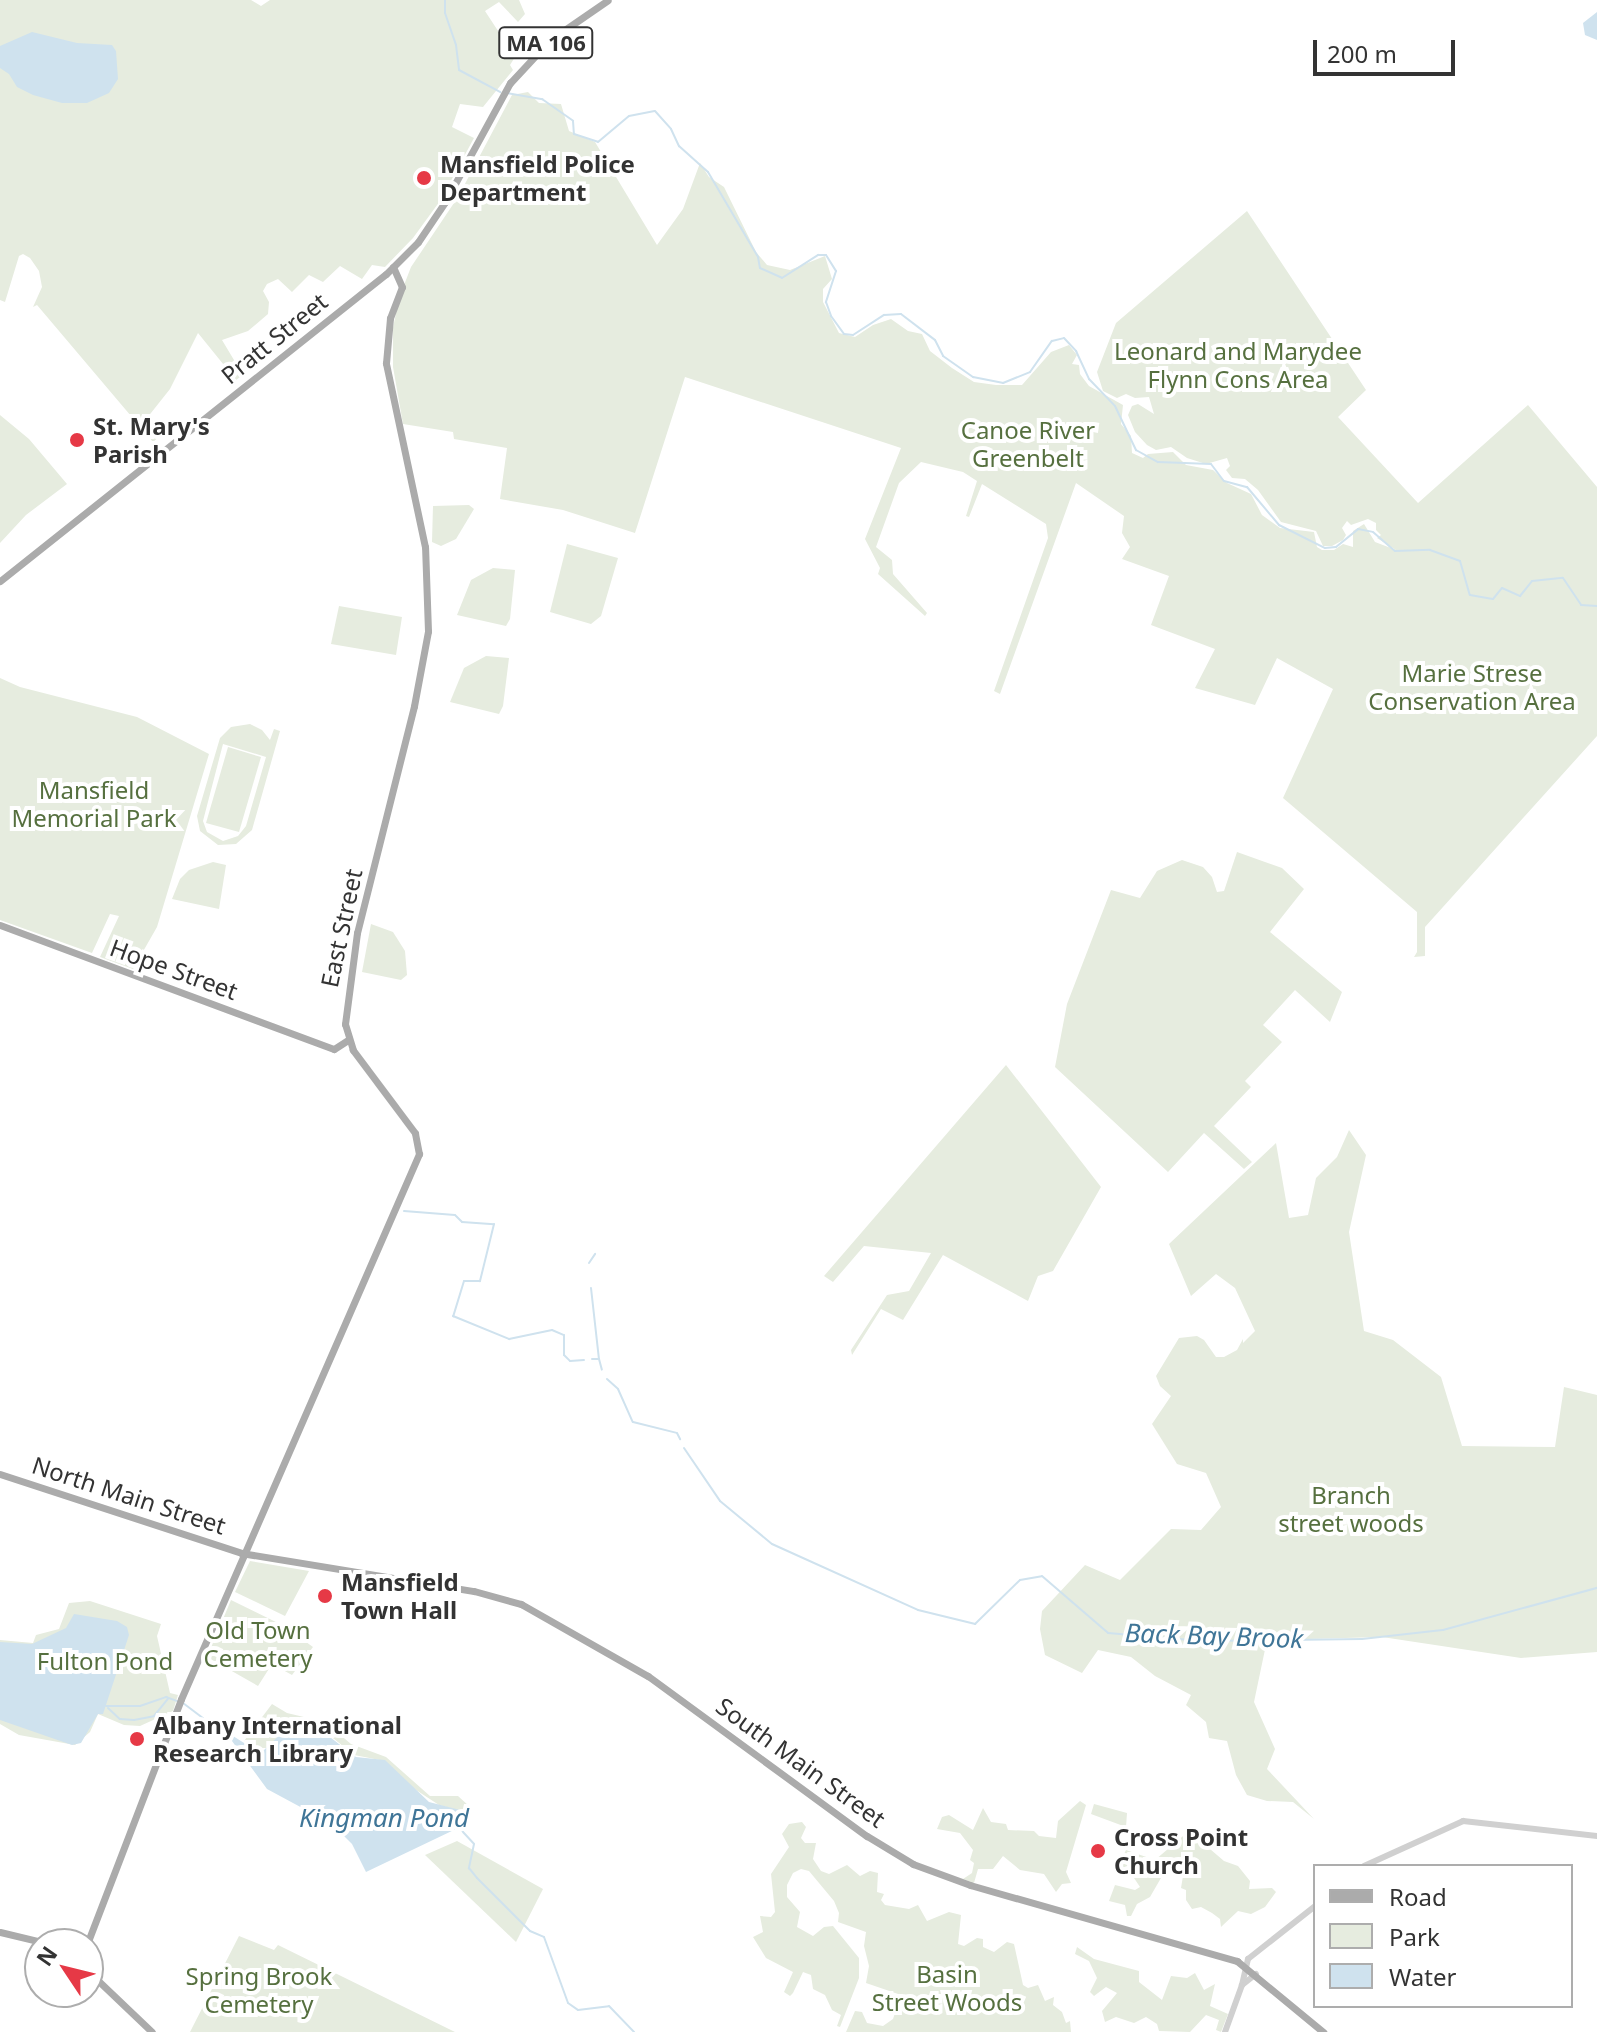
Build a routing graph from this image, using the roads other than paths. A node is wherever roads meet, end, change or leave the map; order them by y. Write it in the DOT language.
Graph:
graph roads {
  1 [pos="608,0"];
  2 [pos="393,267"];
  3 [pos="0,581"];
  4 [pos="0,925"];
  5 [pos="348,1040"];
  6 [pos="0,1474"];
  7 [pos="246,1553"];
  8 [pos="1597,1836"];
  9 [pos="1368,1864"];
  10 [pos="1313,1908"];
  11 [pos="93,1928"];
  12 [pos="0,1932"];
  13 [pos="24,1938"];
  14 [pos="1244,1965"];
  15 [pos="1256,1974"];
  16 [pos="1242,1985"];
  17 [pos="104,1986"];
  18 [pos="152,2032"];
  19 [pos="1225,2032"];
  20 [pos="1323,2032"];
  1 -- 2 [label="main road, Pratt Street / MA 106"];
  2 -- 3 [label="main road, Pratt Street / MA 106"];
  2 -- 5 [label="main road, East Street"];
  4 -- 5 [label="main road, Hope Street"];
  5 -- 7 [label="main road"];
  6 -- 7 [label="main road, North Main Street"];
  7 -- 11 [label="main road"];
  7 -- 14 [label="main road, South Main Street"];
  8 -- 9 [label="street"];
  10 -- 14 [label="street"];
  12 -- 13 [label="main road"];
  14 -- 15 [label="main road, South Main Street"];
  14 -- 16 [label="street"];
  15 -- 16 [label="street"];
  15 -- 20 [label="main road, South Main Street"];
  16 -- 19 [label="street"];
  17 -- 18 [label="main road"];
}
